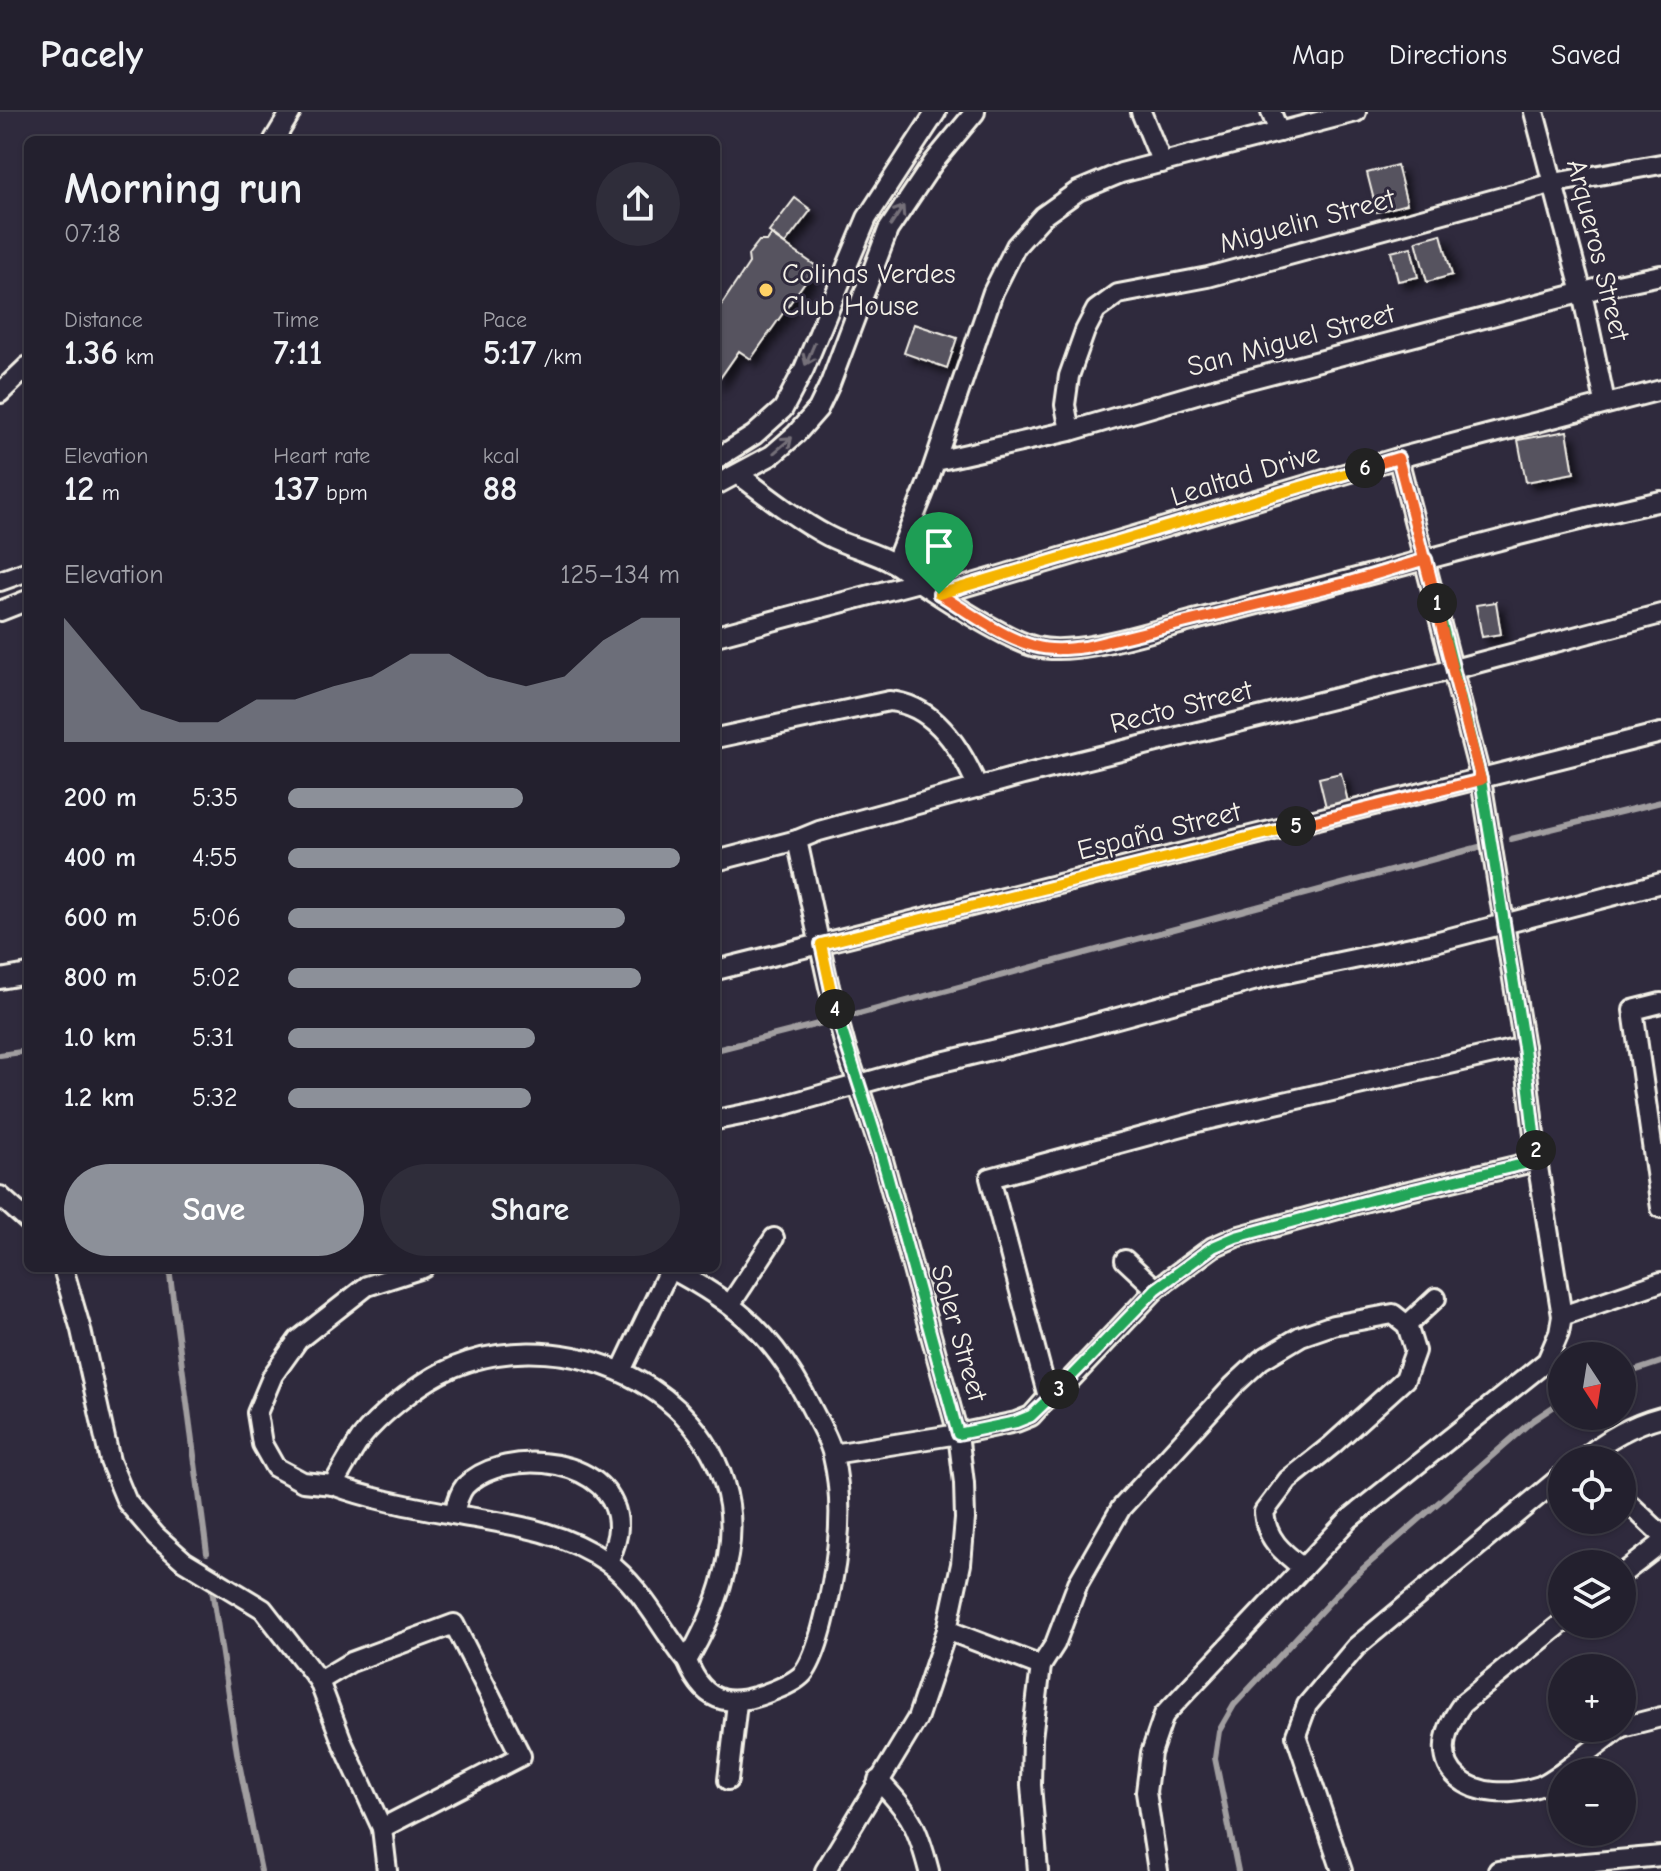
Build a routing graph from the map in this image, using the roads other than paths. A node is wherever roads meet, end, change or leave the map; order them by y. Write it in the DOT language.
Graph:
graph roads {
  1 [pos="291,112"];
  2 [pos="936,112"];
  3 [pos="975,112"];
  4 [pos="1141,112"];
  5 [pos="1271,112"];
  6 [pos="1356,112"];
  7 [pos="1534,112"];
  8 [pos="1279,132"];
  9 [pos="276,136"];
  10 [pos="1162,163"];
  11 [pos="1661,164"];
  12 [pos="1554,183"];
  13 [pos="1661,275"];
  14 [pos="1582,293"];
  15 [pos="24,370"];
  16 [pos="1661,390"];
  17 [pos="0,393"];
  18 [pos="1605,402"];
  19 [pos="1070,431"];
  20 [pos="720,456"];
  21 [pos="1398,458"];
  22 [pos="936,461"];
  23 [pos="738,474"];
  24 [pos="720,483"];
  25 [pos="1661,501"];
  26 [pos="1426,559"];
  27 [pos="895,564"];
  28 [pos="24,572"];
  29 [pos="0,581"];
  30 [pos="919,582"];
  31 [pos="939,594"];
  32 [pos="24,602"];
  33 [pos="0,611"];
  34 [pos="1661,614"];
  35 [pos="720,635"];
  36 [pos="1454,669"];
  37 [pos="1661,733"];
  38 [pos="720,737"];
  39 [pos="1481,780"];
  40 [pos="978,788"];
  41 [pos="797,840"];
  42 [pos="720,860"];
  43 [pos="1661,883"];
  44 [pos="1505,924"];
  45 [pos="821,944"];
  46 [pos="720,969"];
  47 [pos="24,975"];
  48 [pos="0,979"];
  49 [pos="1661,1003"];
  50 [pos="1524,1047"];
  51 [pos="859,1085"];
  52 [pos="720,1119"];
  53 [pos="1537,1161"];
  54 [pos="1658,1166"];
  55 [pos="0,1196"];
  56 [pos="1661,1208"];
  57 [pos="24,1217"];
  58 [pos="774,1238"];
  59 [pos="1125,1260"];
  60 [pos="66,1272"];
  61 [pos="411,1272"];
  62 [pos="668,1272"];
  63 [pos="677,1272"];
  64 [pos="1661,1282"];
  65 [pos="1156,1289"];
  66 [pos="1436,1298"];
  67 [pos="730,1305"];
  68 [pos="1562,1316"];
  69 [pos="1407,1325"];
  70 [pos="621,1371"];
  71 [pos="1048,1397"];
  72 [pos="1661,1417"];
  73 [pos="958,1434"];
  74 [pos="1601,1446"];
  75 [pos="833,1454"];
  76 [pos="333,1485"];
  77 [pos="1548,1488"];
  78 [pos="1636,1510"];
  79 [pos="454,1514"];
  80 [pos="1661,1534"];
  81 [pos="1661,1544"];
  82 [pos="608,1562"];
  83 [pos="1636,1563"];
  84 [pos="1303,1568"];
  85 [pos="947,1630"];
  86 [pos="1548,1634"];
  87 [pos="687,1661"];
  88 [pos="1041,1666"];
  89 [pos="319,1681"];
  90 [pos="737,1703"];
  91 [pos="1661,1717"];
  92 [pos="1636,1723"];
  93 [pos="1601,1742"];
  94 [pos="1580,1758"];
  95 [pos="728,1780"];
  96 [pos="878,1780"];
  97 [pos="1548,1781"];
  98 [pos="382,1828"];
  99 [pos="1661,1856"];
  100 [pos="387,1871"];
  101 [pos="825,1871"];
  102 [pos="929,1871"];
  103 [pos="1038,1871"];
  104 [pos="1158,1871"];
  105 [pos="1342,1871"];
  106 [pos="1498,1871"];
  1 -- 9 [label="street"];
  2 -- 20 [label="street, one-way"];
  23 -- 3 [label="street, one-way"];
  4 -- 10 [label="street"];
  5 -- 8 [label="street"];
  6 -- 8 [label="street"];
  7 -- 12 [label="street, Arqueros Street"];
  8 -- 10 [label="street"];
  10 -- 22 [label="street"];
  11 -- 12 [label="street, Miguelin Street"];
  12 -- 14 [label="street, Arqueros Street"];
  12 -- 19 [label="street, Miguelin Street"];
  13 -- 14 [label="street, San Miguel Street"];
  14 -- 18 [label="street, Arqueros Street"];
  14 -- 19 [label="street, San Miguel Street"];
  15 -- 17 [label="street"];
  16 -- 18 [label="street, Lealtad Drive"];
  18 -- 21 [label="street, Lealtad Drive"];
  19 -- 22 [label="street, San Miguel Street"];
  21 -- 26 [label="street"];
  21 -- 31 [label="street, Lealtad Drive"];
  22 -- 27 [label="street"];
  23 -- 24 [label="street"];
  23 -- 27 [label="street"];
  25 -- 26 [label="street"];
  26 -- 31 [label="street"];
  26 -- 36 [label="street"];
  27 -- 30 [label="street"];
  28 -- 29 [label="street"];
  30 -- 31 [label="street"];
  30 -- 35 [label="street"];
  32 -- 33 [label="street"];
  34 -- 36 [label="street, Recto Street"];
  36 -- 39 [label="street"];
  36 -- 40 [label="street, Recto Street"];
  37 -- 39 [label="street, España Street"];
  38 -- 40 [label="street"];
  39 -- 44 [label="street"];
  39 -- 45 [label="street, España Street"];
  40 -- 41 [label="street, Recto Street"];
  41 -- 42 [label="street, Recto Street"];
  41 -- 45 [label="street, Soler Street"];
  43 -- 44 [label="street"];
  44 -- 50 [label="street"];
  44 -- 51 [label="street"];
  45 -- 46 [label="street, España Street"];
  45 -- 51 [label="street, Soler Street"];
  47 -- 48 [label="street"];
  49 -- 54 [label="street"];
  50 -- 53 [label="street"];
  50 -- 71 [label="street"];
  51 -- 52 [label="street"];
  51 -- 73 [label="street, Soler Street"];
  53 -- 65 [label="street"];
  53 -- 68 [label="street"];
  54 -- 56 [label="street"];
  55 -- 57 [label="street"];
  58 -- 67 [label="street"];
  59 -- 65 [label="street"];
  60 -- 89 [label="street"];
  61 -- 76 [label="street"];
  62 -- 70 [label="street"];
  63 -- 67 [label="street"];
  64 -- 68 [label="street"];
  65 -- 71 [label="street"];
  66 -- 69 [label="street"];
  67 -- 75 [label="street"];
  68 -- 84 [label="street"];
  69 -- 84 [label="street"];
  69 -- 88 [label="street"];
  70 -- 76 [label="street"];
  70 -- 87 [label="street"];
  71 -- 73 [label="street"];
  72 -- 74 [label="street"];
  73 -- 75 [label="street"];
  73 -- 85 [label="street, Soler Street"];
  75 -- 90 [label="street"];
  76 -- 79 [label="street"];
  77 -- 105 [label="street"];
  78 -- 80 [label="street"];
  79 -- 82 [label="street"];
  79 -- 82 [label="street"];
  81 -- 83 [label="street"];
  82 -- 87 [label="street"];
  84 -- 104 [label="street"];
  85 -- 88 [label="street"];
  85 -- 96 [label="street, Soler Street"];
  86 -- 97 [label="street"];
  87 -- 90 [label="street"];
  88 -- 103 [label="street"];
  89 -- 98 [label="street"];
  89 -- 98 [label="street"];
  90 -- 95 [label="street"];
  91 -- 92 [label="street"];
  93 -- 94 [label="street"];
  96 -- 101 [label="street, Soler Street"];
  96 -- 102 [label="street"];
  98 -- 100 [label="street"];
  99 -- 106 [label="street"];
}
